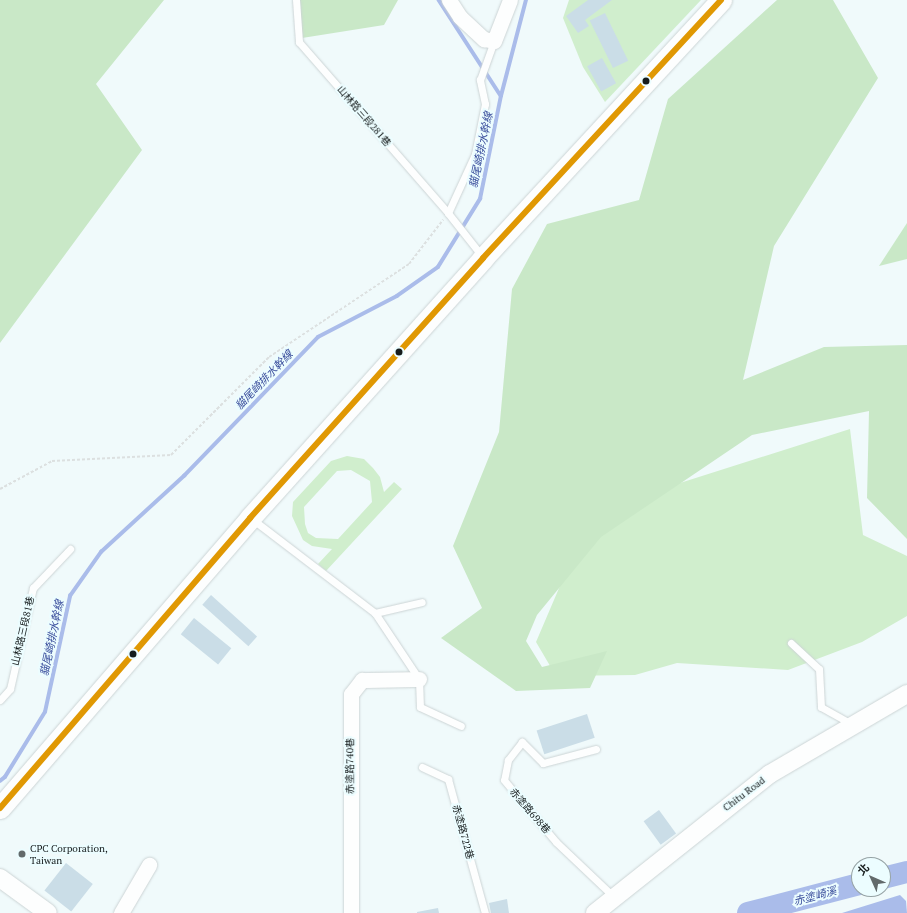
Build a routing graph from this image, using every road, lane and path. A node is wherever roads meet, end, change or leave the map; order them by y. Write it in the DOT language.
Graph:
graph roads {
  1 [pos="296,0"];
  2 [pos="449,0"];
  3 [pos="510,0"];
  4 [pos="721,0"];
  5 [pos="494,41"];
  6 [pos="448,213"];
  7 [pos="477,250"];
  8 [pos="0,488"];
  9 [pos="250,518"];
  10 [pos="70,548"];
  11 [pos="422,602"];
  12 [pos="374,613"];
  13 [pos="791,643"];
  14 [pos="420,679"];
  15 [pos="907,694"];
  16 [pos="0,700"];
  17 [pos="854,725"];
  18 [pos="461,726"];
  19 [pos="596,749"];
  20 [pos="422,767"];
  21 [pos="0,808"];
  22 [pos="149,865"];
  23 [pos="0,878"];
  24 [pos="615,898"];
  25 [pos="48,913"];
  26 [pos="121,913"];
  27 [pos="351,913"];
  28 [pos="485,913"];
  29 [pos="595,913"];
  1 -- 6 [label="lane, 山林路三段281巷"];
  2 -- 5 [label="street"];
  3 -- 5 [label="street"];
  4 -- 7 [label="main road"];
  5 -- 6 [label="lane"];
  6 -- 7 [label="lane, 山林路三段281巷"];
  6 -- 8 [label="path"];
  7 -- 9 [label="main road"];
  9 -- 12 [label="lane"];
  9 -- 21 [label="main road"];
  10 -- 16 [label="lane, 山林路三段81巷"];
  11 -- 12 [label="lane"];
  12 -- 14 [label="lane"];
  13 -- 17 [label="lane"];
  14 -- 18 [label="lane"];
  14 -- 27 [label="street, 赤塗路740巷"];
  15 -- 17 [label="street, Chitu Road"];
  17 -- 24 [label="street, Chitu Road"];
  19 -- 24 [label="lane, 赤塗路698巷"];
  20 -- 28 [label="lane, 赤塗路722巷"];
  22 -- 26 [label="street"];
  23 -- 25 [label="street"];
  24 -- 29 [label="street, Chitu Road"];
}
